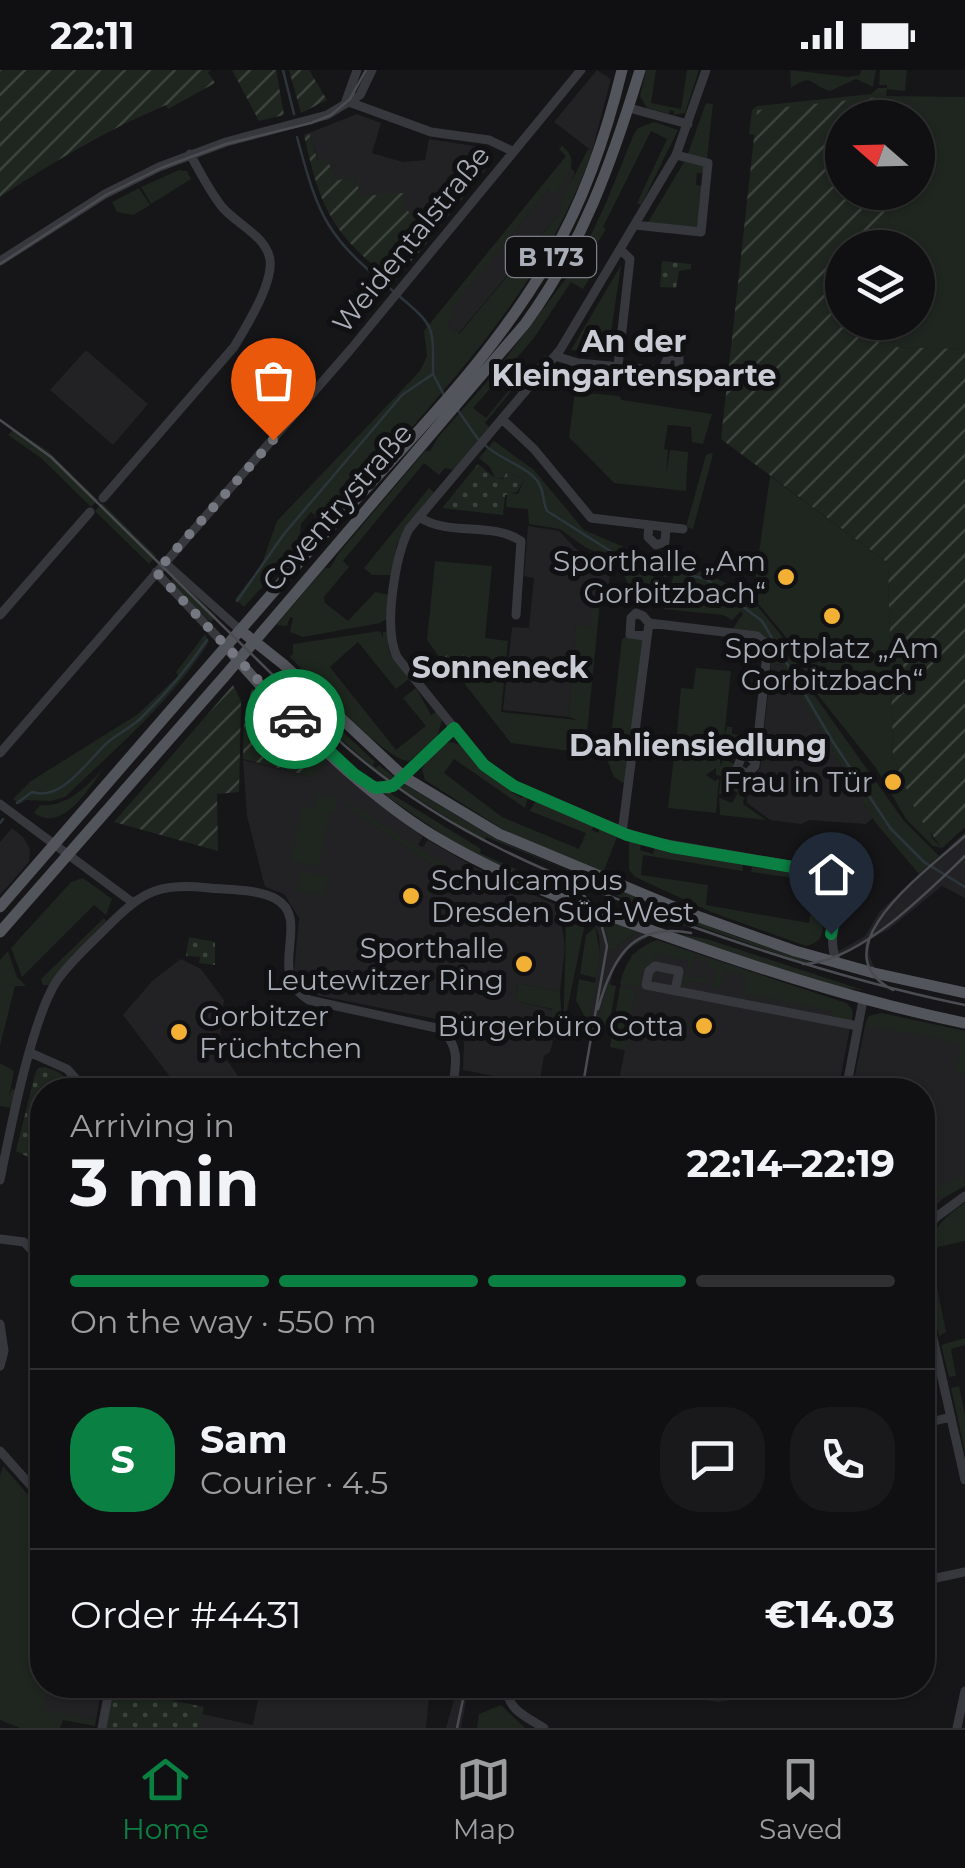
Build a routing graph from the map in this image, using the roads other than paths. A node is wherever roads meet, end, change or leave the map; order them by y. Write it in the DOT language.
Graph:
graph roads {
  1 [pos="358,70"];
  2 [pos="372,70"];
  3 [pos="581,70"];
  4 [pos="622,70"];
  5 [pos="640,70"];
  6 [pos="706,70"];
  7 [pos="346,101"];
  8 [pos="614,104"];
  9 [pos="628,108"];
  10 [pos="688,124"];
  11 [pos="512,151"];
  12 [pos="190,154"];
  13 [pos="676,154"];
  14 [pos="635,225"];
  15 [pos="620,249"];
  16 [pos="2,261"];
  17 [pos="555,356"];
  18 [pos="618,366"];
  19 [pos="662,370"];
  20 [pos="458,395"];
  21 [pos="445,410"];
  22 [pos="502,419"];
  23 [pos="103,498"];
  24 [pos="90,512"];
  25 [pos="419,517"];
  26 [pos="649,525"];
  27 [pos="666,527"];
  28 [pos="683,529"];
  29 [pos="164,562"];
  30 [pos="156,572"];
  31 [pos="0,615"];
  32 [pos="516,615"];
  33 [pos="650,623"];
  34 [pos="240,630"];
  35 [pos="646,636"];
  36 [pos="254,641"];
  37 [pos="226,646"];
  38 [pos="238,661"];
  39 [pos="454,728"];
  40 [pos="0,753"];
  41 [pos="422,760"];
  42 [pos="754,761"];
  43 [pos="404,778"];
  44 [pos="370,787"];
  45 [pos="425,790"];
  46 [pos="0,804"];
  47 [pos="622,833"];
  48 [pos="55,843"];
  49 [pos="68,853"];
  50 [pos="132,902"];
  51 [pos="0,906"];
  52 [pos="0,932"];
  53 [pos="830,938"];
  54 [pos="812,957"];
  55 [pos="838,964"];
  56 [pos="675,991"];
  57 [pos="965,993"];
  58 [pos="864,1000"];
  59 [pos="965,1023"];
  60 [pos="858,1026"];
  61 [pos="31,1053"];
  62 [pos="75,1078"];
  63 [pos="454,1078"];
  64 [pos="848,1078"];
  65 [pos="0,1180"];
  66 [pos="965,1196"];
  67 [pos="935,1218"];
  68 [pos="0,1239"];
  69 [pos="30,1248"];
  70 [pos="0,1324"];
  71 [pos="935,1346"];
  72 [pos="0,1366"];
  73 [pos="951,1417"];
  74 [pos="935,1421"];
  75 [pos="0,1451"];
  76 [pos="965,1480"];
  77 [pos="30,1485"];
  78 [pos="965,1572"];
  79 [pos="935,1578"];
  80 [pos="965,1691"];
  81 [pos="108,1698"];
  82 [pos="508,1698"];
  83 [pos="102,1728"];
  84 [pos="544,1728"];
  85 [pos="957,1728"];
  1 -- 7 [label="street"];
  2 -- 7 [label="street"];
  3 -- 11 [label="street, Weidentalstraße"];
  4 -- 8 [label="main road, Coventrystraße / B 173"];
  5 -- 9 [label="main road, Coventrystraße / B 173"];
  6 -- 10 [label="street"];
  7 -- 11 [label="street"];
  7 -- 12 [label="street"];
  8 -- 9 [label="main road"];
  8 -- 20 [label="main road, Coventrystraße / B 173"];
  9 -- 10 [label="street"];
  9 -- 20 [label="main road, Coventrystraße / B 173"];
  10 -- 13 [label="street"];
  11 -- 29 [label="street, Weidentalstraße"];
  12 -- 16 [label="street"];
  12 -- 23 [label="street"];
  13 -- 14 [label="street"];
  13 -- 14 [label="street"];
  14 -- 15 [label="street"];
  15 -- 17 [label="street"];
  15 -- 18 [label="street"];
  17 -- 18 [label="street"];
  17 -- 22 [label="street"];
  18 -- 19 [label="street"];
  20 -- 21 [label="main road, Coventrystraße / B 173"];
  21 -- 34 [label="main road, Coventrystraße / B 173"];
  21 -- 36 [label="main road, Coventrystraße / B 173"];
  22 -- 25 [label="street"];
  22 -- 26 [label="street"];
  24 -- 31 [label="street"];
  25 -- 32 [label="street"];
  25 -- 39 [label="street"];
  26 -- 27 [label="street"];
  26 -- 27 [label="street"];
  27 -- 28 [label="street"];
  29 -- 30 [label="street, Weidentalstraße"];
  29 -- 34 [label="street"];
  30 -- 37 [label="street"];
  30 -- 40 [label="street, Weidentalstraße"];
  33 -- 35 [label="street"];
  33 -- 35 [label="street"];
  33 -- 42 [label="street"];
  34 -- 36 [label="main road"];
  34 -- 37 [label="main road, Coventrystraße / B 173"];
  35 -- 47 [label="street"];
  36 -- 38 [label="main road, Coventrystraße / B 173"];
  36 -- 43 [label="main road"];
  37 -- 38 [label="main road"];
  37 -- 48 [label="main road, Coventrystraße / B 173"];
  38 -- 44 [label="main road"];
  38 -- 49 [label="main road, Coventrystraße / B 173"];
  39 -- 41 [label="street"];
  39 -- 47 [label="street"];
  41 -- 43 [label="street"];
  41 -- 45 [label="street"];
  43 -- 44 [label="main road"];
  43 -- 45 [label="main road"];
  44 -- 58 [label="main road"];
  45 -- 54 [label="main road"];
  46 -- 48 [label="street"];
  47 -- 53 [label="street"];
  48 -- 49 [label="street"];
  48 -- 51 [label="main road, Coventrystraße / B 173"];
  49 -- 50 [label="street"];
  49 -- 52 [label="main road, Coventrystraße / B 173"];
  50 -- 61 [label="street"];
  50 -- 63 [label="street"];
  53 -- 54 [label="street"];
  53 -- 55 [label="street"];
  54 -- 55 [label="main road"];
  55 -- 57 [label="main road"];
  56 -- 60 [label="street"];
  58 -- 59 [label="main road"];
  58 -- 60 [label="street"];
  60 -- 64 [label="street"];
  61 -- 62 [label="street"];
  61 -- 65 [label="street"];
  66 -- 67 [label="street"];
  68 -- 69 [label="street"];
  70 -- 72 [label="street"];
  71 -- 73 [label="street"];
  73 -- 74 [label="street"];
  73 -- 76 [label="street"];
  75 -- 77 [label="street"];
  78 -- 79 [label="street"];
  80 -- 85 [label="street"];
  81 -- 83 [label="street"];
  82 -- 84 [label="street"];
}
